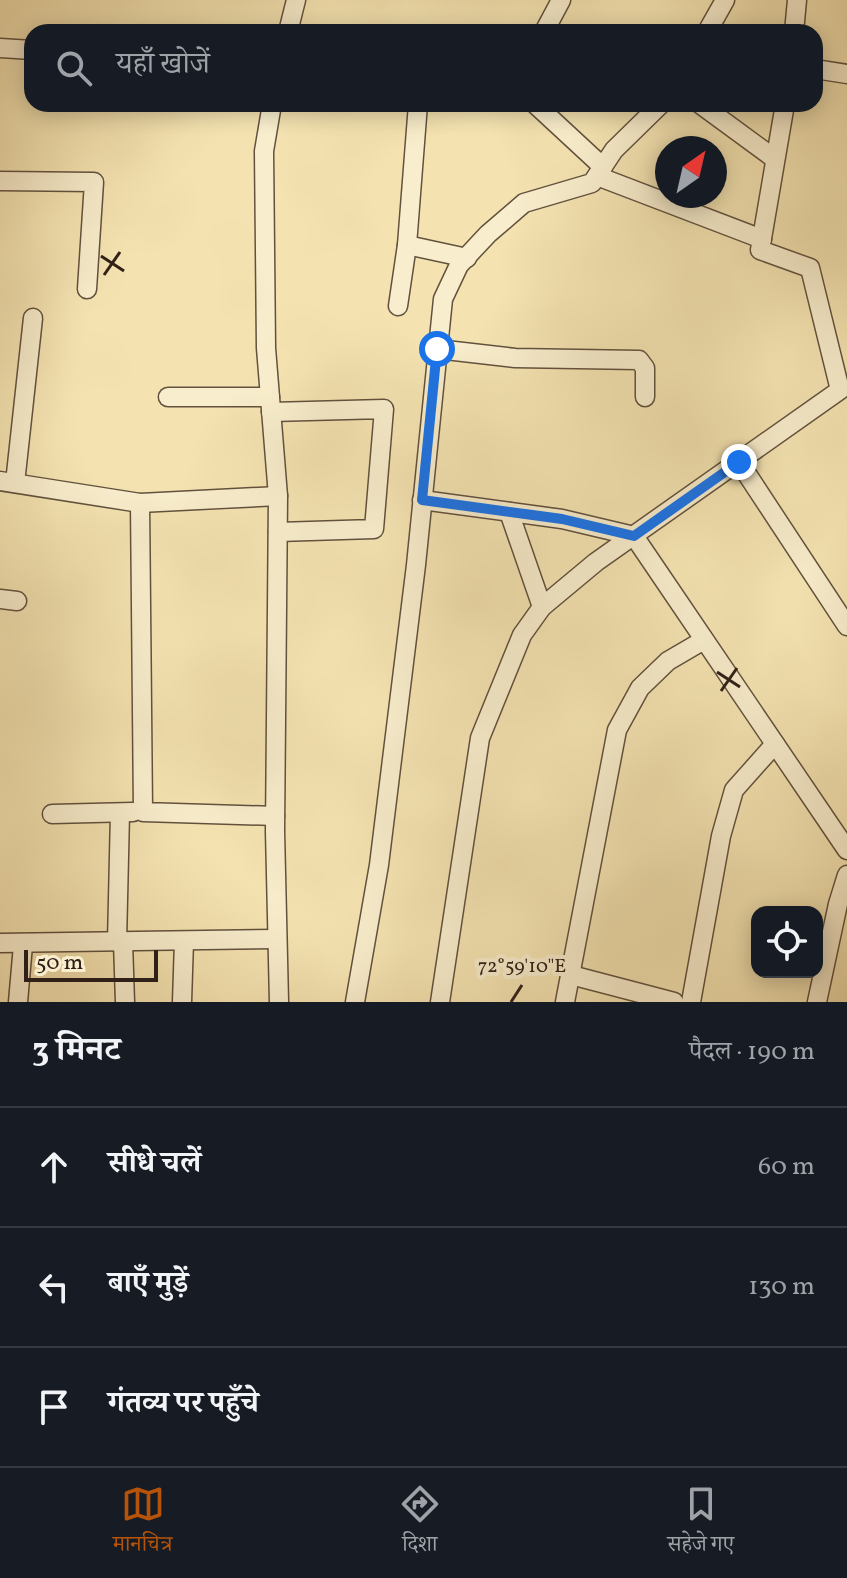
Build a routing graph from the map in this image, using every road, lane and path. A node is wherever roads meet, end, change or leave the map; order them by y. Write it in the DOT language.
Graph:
graph roads {
  1 [pos="296,0"];
  2 [pos="561,0"];
  3 [pos="725,0"];
  4 [pos="797,0"];
  5 [pos="290,24"];
  6 [pos="548,24"];
  7 [pos="712,24"];
  8 [pos="795,24"];
  9 [pos="0,48"];
  10 [pos="24,50"];
  11 [pos="823,70"];
  12 [pos="847,74"];
  13 [pos="271,112"];
  14 [pos="417,112"];
  15 [pos="543,112"];
  16 [pos="653,112"];
  17 [pos="711,112"];
  18 [pos="784,112"];
  19 [pos="775,159"];
  20 [pos="600,171"];
  21 [pos="0,181"];
  22 [pos="762,239"];
  23 [pos="407,245"];
  24 [pos="467,258"];
  25 [pos="87,289"];
  26 [pos="398,306"];
  27 [pos="33,318"];
  28 [pos="437,349"];
  29 [pos="844,395"];
  30 [pos="168,397"];
  31 [pos="645,397"];
  32 [pos="271,405"];
  33 [pos="739,462"];
  34 [pos="8,482"];
  35 [pos="278,496"];
  36 [pos="422,500"];
  37 [pos="140,503"];
  38 [pos="509,512"];
  39 [pos="278,532"];
  40 [pos="634,536"];
  41 [pos="542,607"];
  42 [pos="847,626"];
  43 [pos="704,640"];
  44 [pos="775,744"];
  45 [pos="143,812"];
  46 [pos="120,813"];
  47 [pos="52,814"];
  48 [pos="275,816"];
  49 [pos="847,850"];
  50 [pos="847,875"];
  51 [pos="277,939"];
  52 [pos="184,941"];
  53 [pos="120,942"];
  54 [pos="0,943"];
  55 [pos="23,945"];
  56 [pos="571,975"];
  57 [pos="18,1002"];
  58 [pos="125,1002"];
  59 [pos="182,1002"];
  60 [pos="279,1002"];
  61 [pos="355,1002"];
  62 [pos="440,1002"];
  63 [pos="565,1002"];
  64 [pos="674,1002"];
  65 [pos="691,1002"];
  66 [pos="817,1002"];
  1 -- 5 [label="street"];
  2 -- 6 [label="street"];
  3 -- 7 [label="street"];
  4 -- 8 [label="street"];
  9 -- 10 [label="street"];
  11 -- 12 [label="street"];
  13 -- 32 [label="street"];
  14 -- 23 [label="street"];
  15 -- 20 [label="street"];
  16 -- 20 [label="street"];
  17 -- 19 [label="street"];
  18 -- 19 [label="street"];
  19 -- 22 [label="street"];
  20 -- 22 [label="street"];
  20 -- 24 [label="street"];
  21 -- 25 [label="street"];
  22 -- 29 [label="street"];
  23 -- 24 [label="street"];
  23 -- 26 [label="street"];
  24 -- 28 [label="street"];
  27 -- 34 [label="street"];
  28 -- 31 [label="street"];
  28 -- 36 [label="street"];
  29 -- 33 [label="street"];
  30 -- 32 [label="street"];
  32 -- 35 [label="street"];
  32 -- 39 [label="street"];
  33 -- 40 [label="street"];
  33 -- 42 [label="street"];
  34 -- 37 [label="street"];
  35 -- 37 [label="street"];
  35 -- 39 [label="street"];
  36 -- 38 [label="street"];
  36 -- 61 [label="street"];
  37 -- 45 [label="street"];
  38 -- 40 [label="street"];
  38 -- 41 [label="street"];
  39 -- 48 [label="street"];
  40 -- 41 [label="street"];
  40 -- 43 [label="street"];
  41 -- 62 [label="street"];
  43 -- 44 [label="street"];
  43 -- 56 [label="street"];
  44 -- 49 [label="street"];
  44 -- 65 [label="street"];
  45 -- 46 [label="street"];
  45 -- 48 [label="street"];
  46 -- 47 [label="street"];
  46 -- 53 [label="street"];
  48 -- 51 [label="street"];
  50 -- 66 [label="street"];
  51 -- 52 [label="street"];
  51 -- 60 [label="street"];
  52 -- 53 [label="street"];
  52 -- 59 [label="street"];
  53 -- 55 [label="street"];
  53 -- 58 [label="street"];
  54 -- 55 [label="street"];
  55 -- 57 [label="street"];
  56 -- 63 [label="street"];
  56 -- 64 [label="street"];
}
